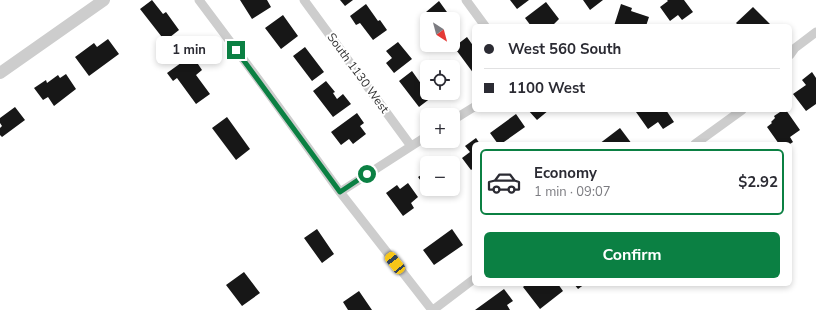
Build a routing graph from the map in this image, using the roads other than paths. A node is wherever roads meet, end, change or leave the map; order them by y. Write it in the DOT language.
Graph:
graph roads {
  1 [pos="104,0"];
  2 [pos="199,0"];
  3 [pos="304,0"];
  4 [pos="466,0"];
  5 [pos="484,24"];
  6 [pos="816,32"];
  7 [pos="792,52"];
  8 [pos="0,73"];
  9 [pos="472,108"];
  10 [pos="739,112"];
  11 [pos="460,116"];
  12 [pos="420,140"];
  13 [pos="698,142"];
  14 [pos="411,146"];
  15 [pos="340,192"];
  16 [pos="472,280"];
  17 [pos="432,310"];
  1 -- 8 [label="street"];
  2 -- 15 [label="street"];
  3 -- 14 [label="street, South 1130 West"];
  4 -- 5 [label="street"];
  6 -- 7 [label="street"];
  9 -- 11 [label="street"];
  10 -- 13 [label="street"];
  12 -- 14 [label="street"];
  14 -- 15 [label="street"];
  15 -- 17 [label="street"];
  16 -- 17 [label="street"];
}
